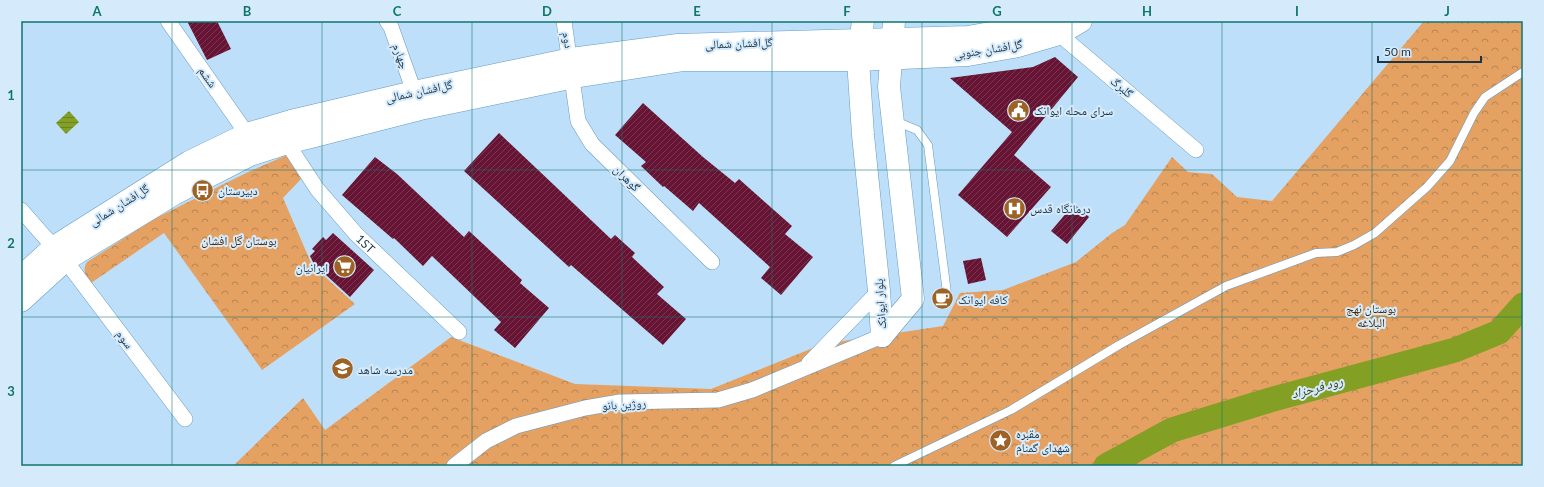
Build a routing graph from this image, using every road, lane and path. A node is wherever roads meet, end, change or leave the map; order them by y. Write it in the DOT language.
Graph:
graph roads {
  1 [pos="168,21"];
  2 [pos="387,21"];
  3 [pos="564,21"];
  4 [pos="1081,21"];
  5 [pos="1052,25"];
  6 [pos="861,40"];
  7 [pos="892,40"];
  8 [pos="572,68"];
  9 [pos="1523,72"];
  10 [pos="417,100"];
  11 [pos="892,120"];
  12 [pos="247,134"];
  13 [pos="287,143"];
  14 [pos="1196,150"];
  15 [pos="254,154"];
  16 [pos="21,210"];
  17 [pos="59,254"];
  18 [pos="712,262"];
  19 [pos="21,277"];
  20 [pos="879,291"];
  21 [pos="947,293"];
  22 [pos="21,301"];
  23 [pos="459,332"];
  24 [pos="882,336"];
  25 [pos="804,368"];
  26 [pos="185,418"];
  27 [pos="454,466"];
  28 [pos="894,466"];
  1 -- 12 [label="street, ششم"];
  2 -- 10 [label="street, چهارم"];
  3 -- 8 [label="street, دوم"];
  4 -- 5 [label="main road, گل‌افشان جنوبی"];
  5 -- 7 [label="main road, گل‌افشان جنوبی"];
  5 -- 14 [label="street, گلبرگ"];
  6 -- 7 [label="main road, گل‌افشان جنوبی"];
  6 -- 8 [label="main road, گل‌افشان شمالی"];
  6 -- 20 [label="main road, بلوار ایوانک"];
  7 -- 11 [label="main road, بلوار ایوانک"];
  8 -- 10 [label="main road, گل‌افشان شمالی"];
  8 -- 18 [label="street, گوهران"];
  9 -- 28 [label="lane"];
  10 -- 12 [label="main road, گل‌افشان شمالی"];
  10 -- 13 [label="main road, گل‌افشان شمالی"];
  11 -- 21 [label="lane"];
  11 -- 24 [label="main road, بلوار ایوانک"];
  12 -- 15 [label="street, ششم"];
  12 -- 17 [label="main road, گل‌افشان شمالی"];
  13 -- 15 [label="main road, گل‌افشان شمالی"];
  13 -- 23 [label="street, 1ST"];
  15 -- 17 [label="main road, گل‌افشان شمالی"];
  16 -- 17 [label="street, سوم"];
  17 -- 19 [label="main road, گل‌افشان شمالی"];
  17 -- 22 [label="main road, گل‌افشان شمالی"];
  17 -- 26 [label="street, سوم"];
  20 -- 24 [label="main road, بلوار ایوانک"];
  20 -- 25 [label="street"];
  24 -- 25 [label="street, روژین بانو"];
  25 -- 27 [label="street, روژین بانو"];
}
